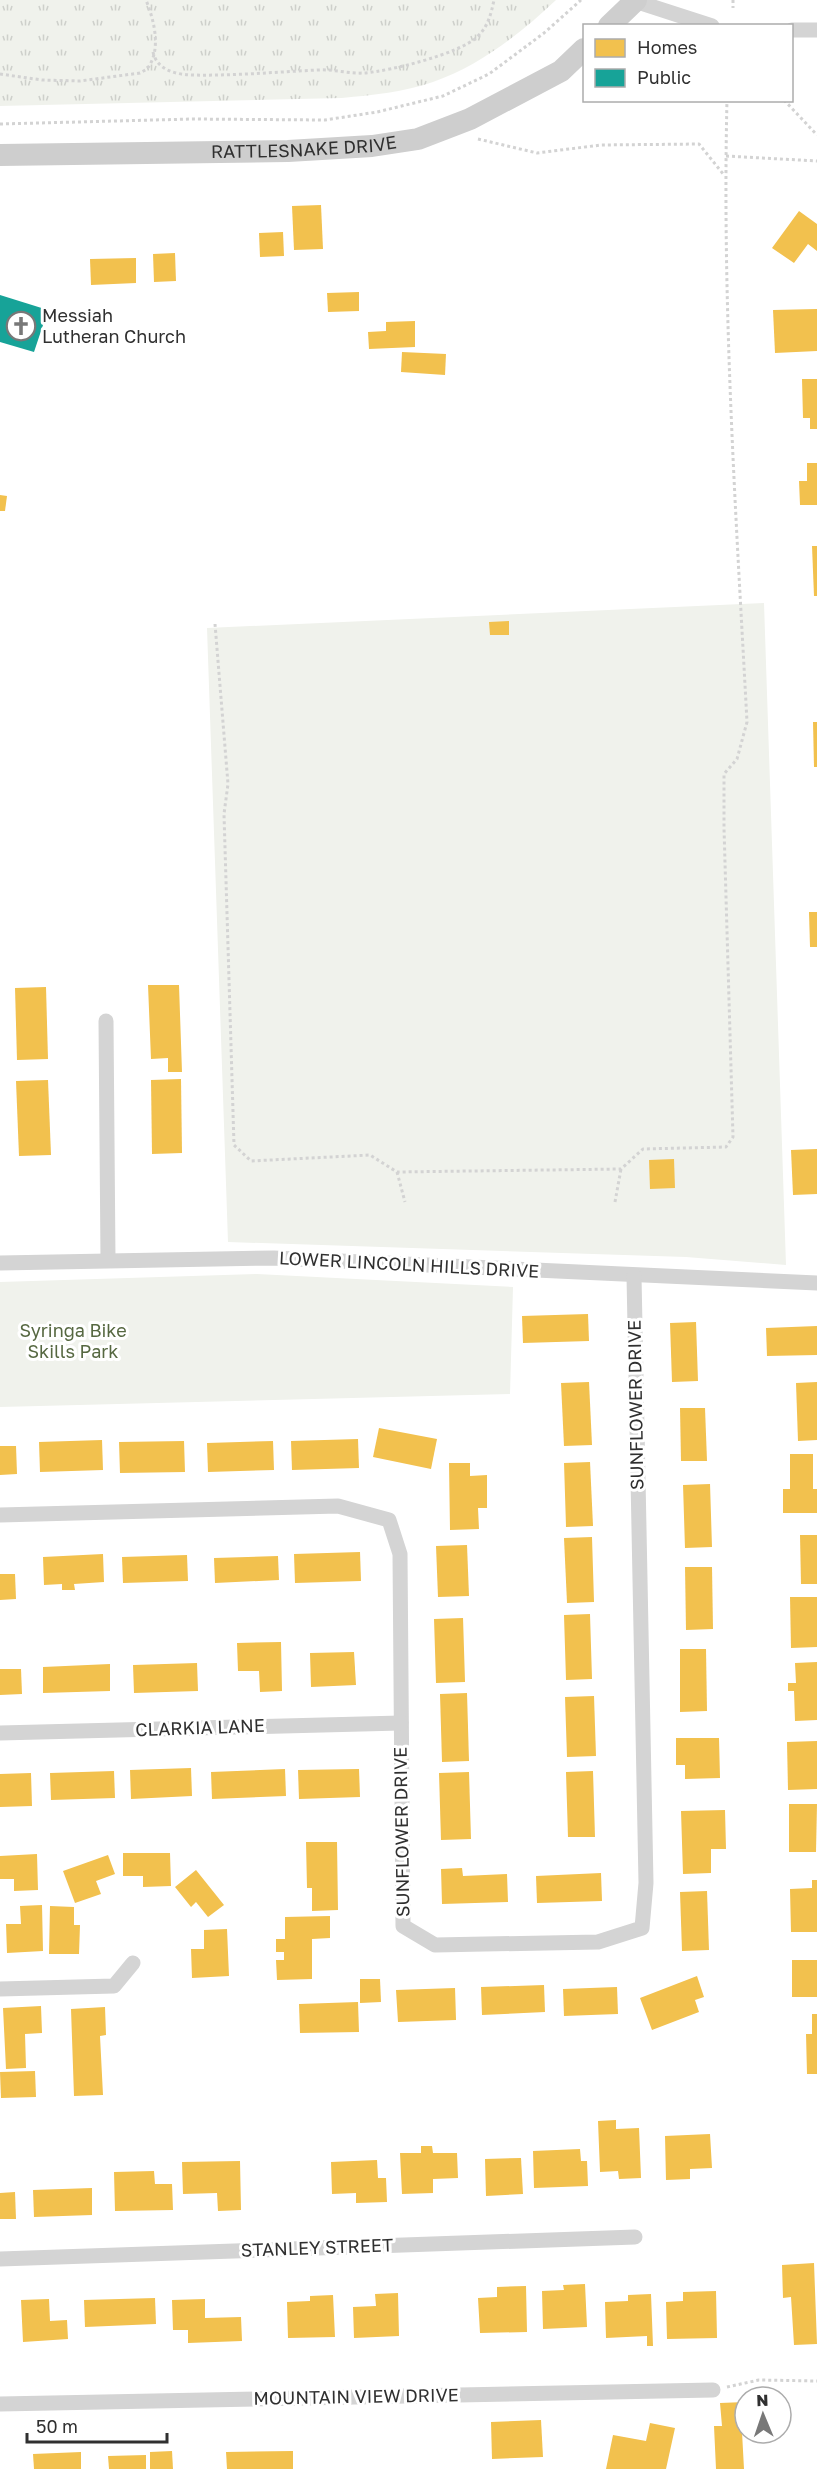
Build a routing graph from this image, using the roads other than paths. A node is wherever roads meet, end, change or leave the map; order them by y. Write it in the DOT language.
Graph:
graph roads {
  1 [pos="636,1"];
  2 [pos="611,24"];
  3 [pos="706,24"];
  4 [pos="793,30"];
  5 [pos="817,30"];
  6 [pos="583,51"];
  7 [pos="0,155"];
  8 [pos="106,1021"];
  9 [pos="108,1260"];
  10 [pos="0,1263"];
  11 [pos="634,1276"];
  12 [pos="817,1283"];
  13 [pos="0,1515"];
  14 [pos="401,1723"];
  15 [pos="0,1733"];
  16 [pos="132,1963"];
  17 [pos="0,1989"];
  18 [pos="634,2237"];
  19 [pos="0,2259"];
  20 [pos="713,2390"];
  21 [pos="0,2404"];
  1 -- 2 [label="street"];
  1 -- 3 [label="street"];
  4 -- 5 [label="street"];
  6 -- 7 [label="street, RATTLESNAKE DRIVE"];
  8 -- 9 [label="street"];
  9 -- 10 [label="street, LOWER LINCOLN HILLS DRIVE"];
  9 -- 11 [label="street, LOWER LINCOLN HILLS DRIVE"];
  11 -- 12 [label="street, LOWER LINCOLN HILLS DRIVE"];
  11 -- 14 [label="street, SUNFLOWER DRIVE"];
  13 -- 14 [label="street, SUNFLOWER DRIVE"];
  14 -- 15 [label="street, CLARKIA LANE"];
  16 -- 17 [label="street"];
  18 -- 19 [label="street, STANLEY STREET"];
  20 -- 21 [label="street, MOUNTAIN VIEW DRIVE"];
}
